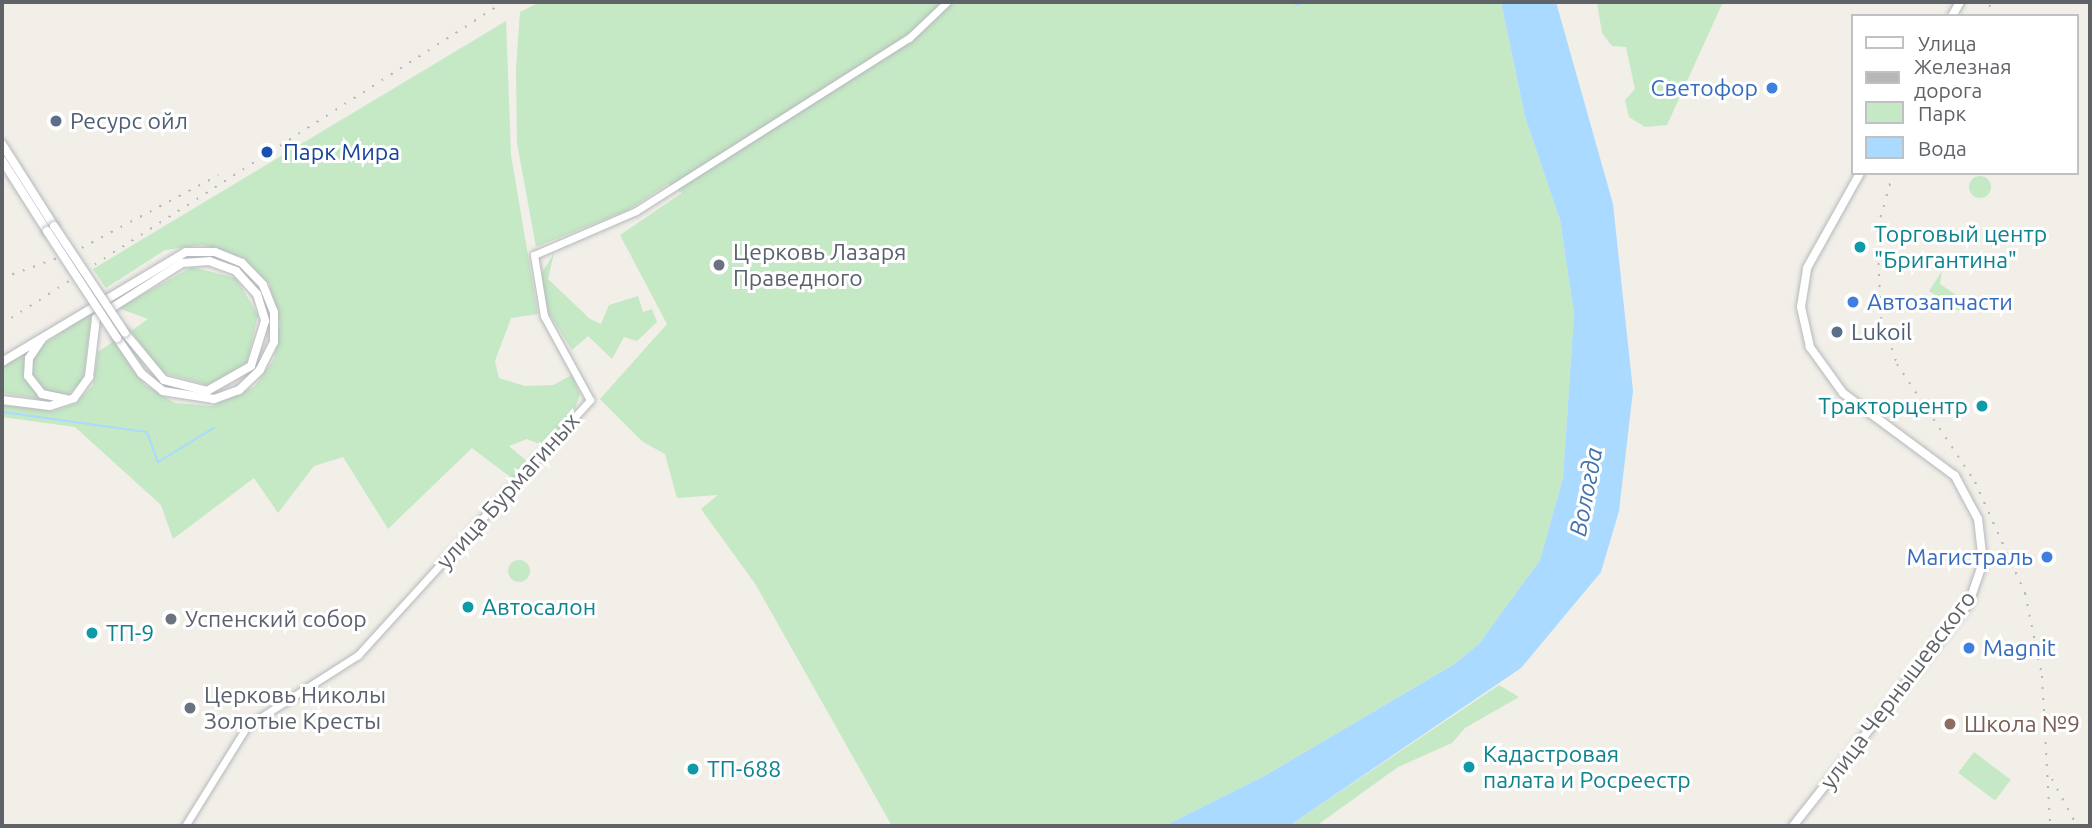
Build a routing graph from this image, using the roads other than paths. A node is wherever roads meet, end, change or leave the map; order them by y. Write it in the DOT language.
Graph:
graph roads {
  1 [pos="947,2"];
  2 [pos="2,144"];
  3 [pos="2,160"];
  4 [pos="1859,175"];
  5 [pos="50,228"];
  6 [pos="46,334"];
  7 [pos="121,336"];
  8 [pos="2,362"];
  9 [pos="71,399"];
  10 [pos="2,400"];
  11 [pos="185,826"];
  12 [pos="1793,826"];
  1 -- 11 [label="street, улица Бурмагиных"];
  2 -- 5 [label="main road"];
  3 -- 5 [label="main road"];
  4 -- 12 [label="main road, улица Чернышевского"];
  5 -- 7 [label="main road, bridge"];
  6 -- 7 [label="main road"];
  6 -- 8 [label="main road"];
  6 -- 9 [label="main road"];
  7 -- 9 [label="main road"];
  9 -- 10 [label="main road"];
}
